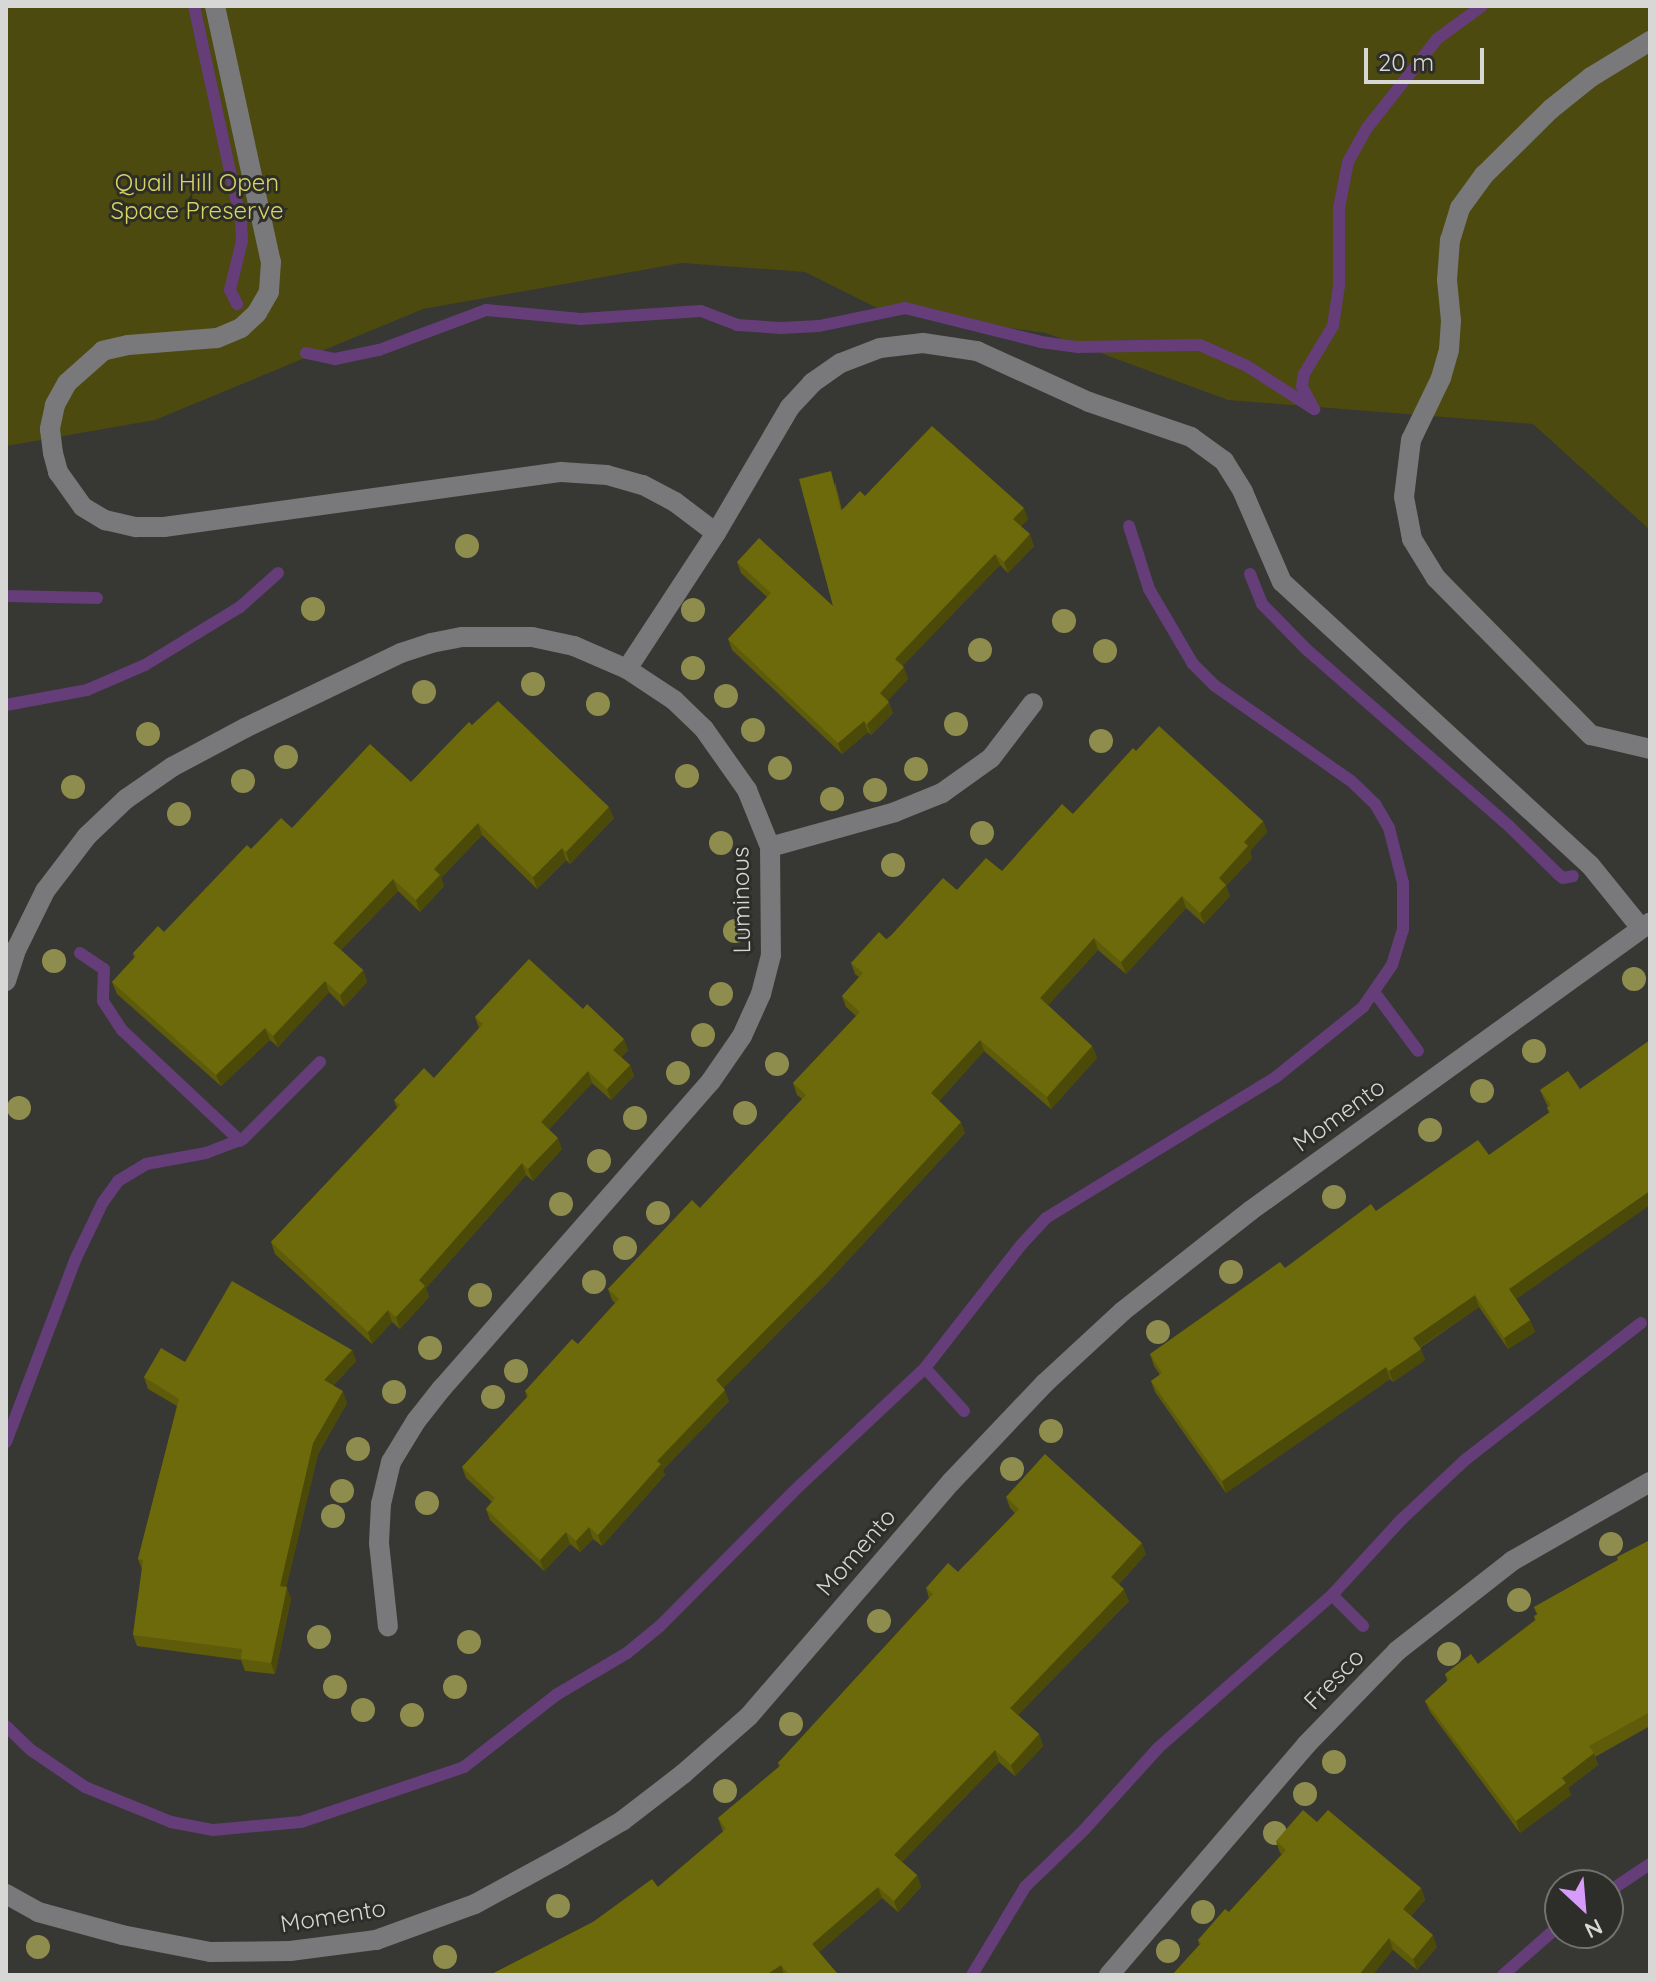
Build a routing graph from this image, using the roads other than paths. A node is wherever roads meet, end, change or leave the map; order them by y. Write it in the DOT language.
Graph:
graph roads {
  1 [pos="215,6"];
  2 [pos="1650,41"];
  3 [pos="716,533"];
  4 [pos="627,669"];
  5 [pos="1033,703"];
  6 [pos="1650,749"];
  7 [pos="770,847"];
  8 [pos="1646,925"];
  9 [pos="6,981"];
  10 [pos="1650,1482"];
  11 [pos="388,1627"];
  12 [pos="6,1894"];
  13 [pos="1109,1975"];
  1 -- 3 [label="street"];
  2 -- 6 [label="street"];
  3 -- 4 [label="street"];
  3 -- 8 [label="street"];
  4 -- 7 [label="street, Luminous"];
  4 -- 9 [label="street, Luminous"];
  5 -- 7 [label="street"];
  7 -- 11 [label="street, Luminous"];
  8 -- 12 [label="street, Momento"];
  10 -- 13 [label="street, Fresco"];
}
